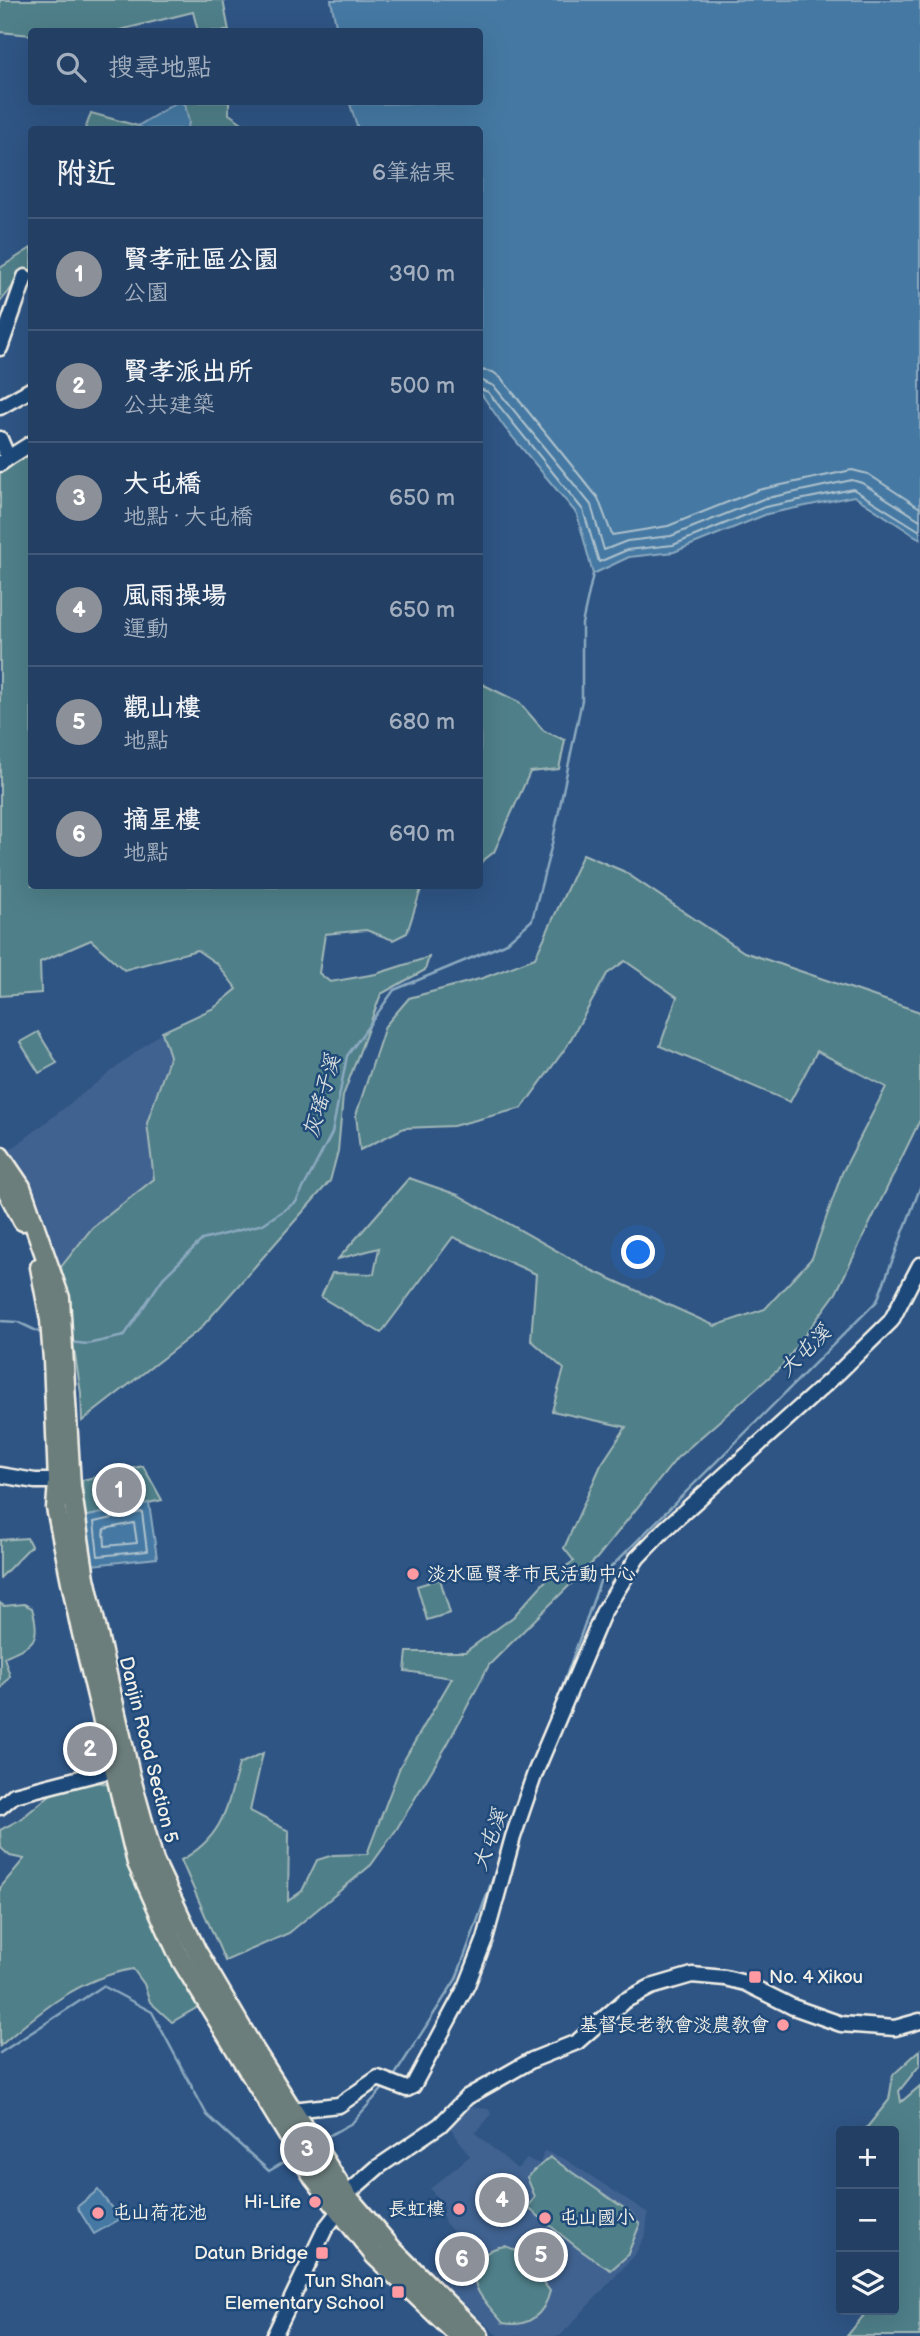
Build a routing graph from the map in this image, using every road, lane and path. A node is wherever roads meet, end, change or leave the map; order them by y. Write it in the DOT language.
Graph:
graph roads {
  1 [pos="25,277"];
  2 [pos="0,348"];
  3 [pos="28,391"];
  4 [pos="0,407"];
  5 [pos="0,439"];
  6 [pos="28,446"];
  7 [pos="4,461"];
  8 [pos="0,1156"];
  9 [pos="0,1177"];
  10 [pos="920,1265"];
  11 [pos="56,1323"];
  12 [pos="59,1360"];
  13 [pos="0,1475"];
  14 [pos="64,1482"];
  15 [pos="120,1767"];
  16 [pos="0,1807"];
  17 [pos="920,2021"];
  18 [pos="292,2122"];
  19 [pos="342,2203"];
  20 [pos="439,2307"];
  21 [pos="274,2336"];
  22 [pos="458,2336"];
  23 [pos="479,2336"];
  1 -- 2 [label="street"];
  3 -- 4 [label="street"];
  5 -- 7 [label="street"];
  6 -- 7 [label="street"];
  8 -- 11 [label="main road"];
  9 -- 11 [label="main road"];
  10 -- 18 [label="street"];
  11 -- 12 [label="main road"];
  12 -- 14 [label="main road"];
  12 -- 14 [label="main road, Danjin Road Section 5"];
  13 -- 14 [label="street"];
  14 -- 15 [label="main road, Danjin Road Section 5"];
  15 -- 16 [label="street"];
  15 -- 18 [label="main road, Danjin Road Section 5"];
  17 -- 19 [label="street"];
  18 -- 19 [label="main road, Danjin Road Section 5"];
  19 -- 20 [label="main road"];
  19 -- 21 [label="street"];
  20 -- 22 [label="main road"];
  20 -- 23 [label="main road"];
}
